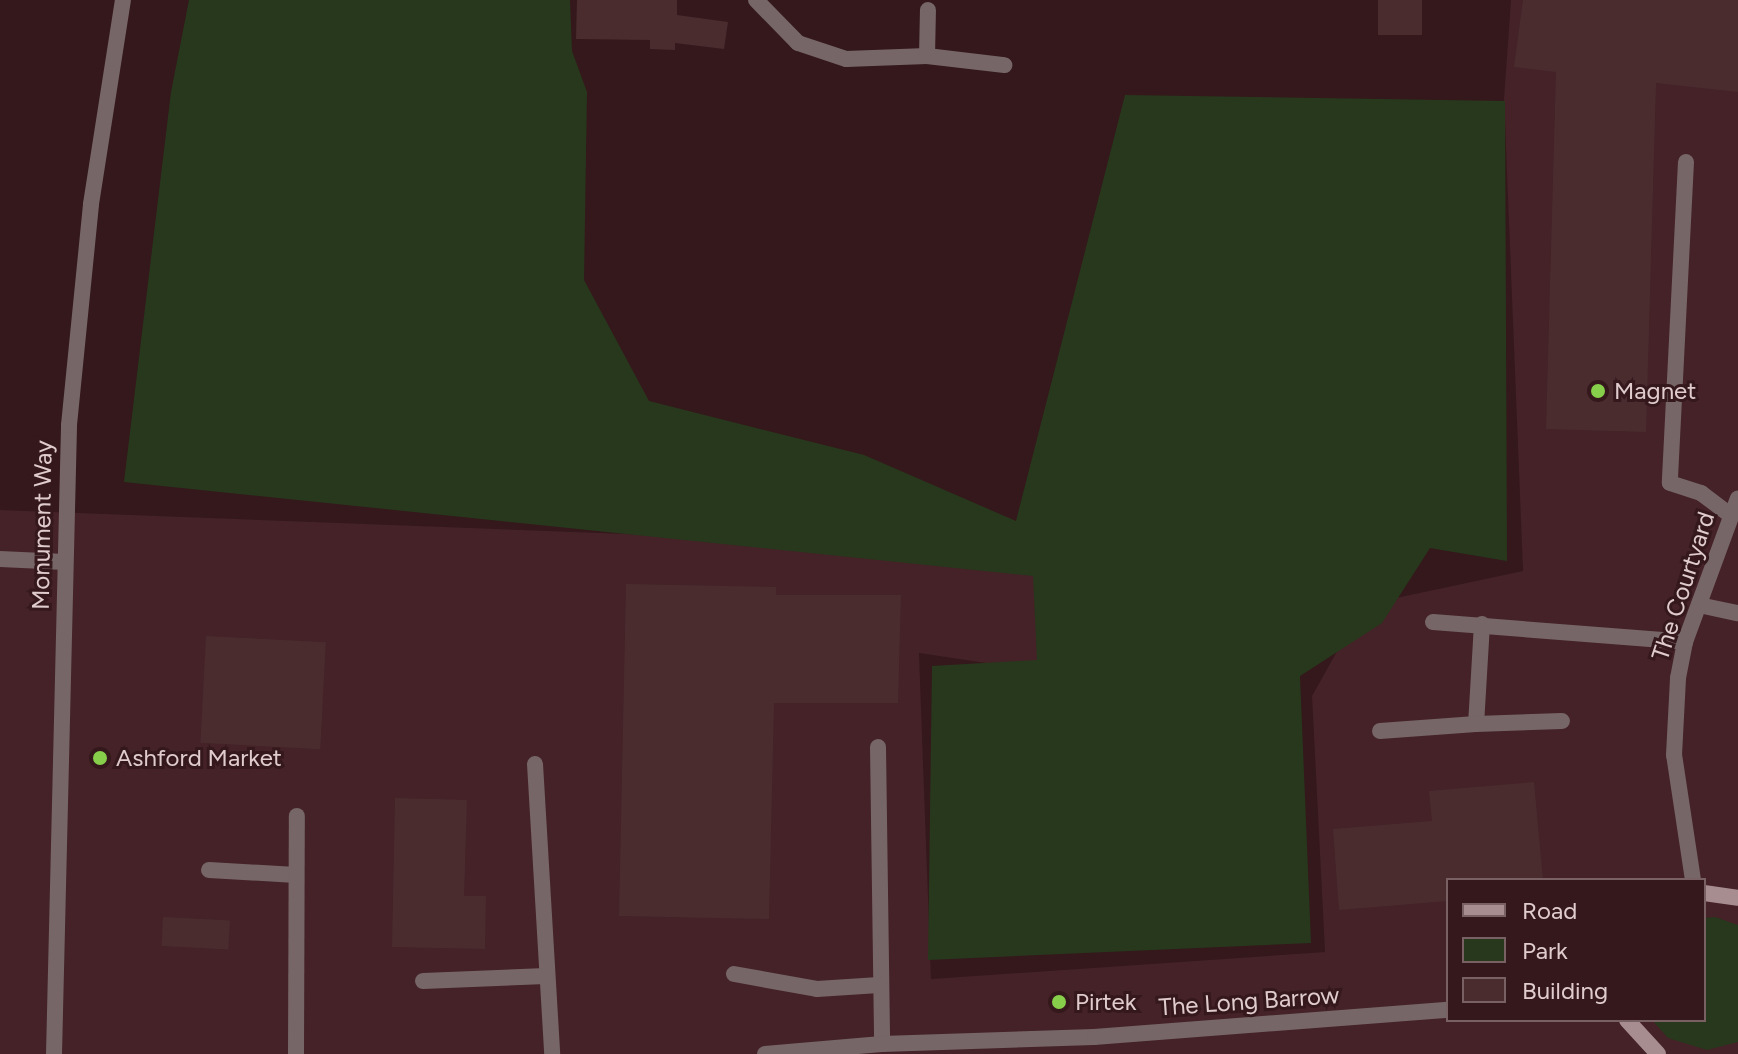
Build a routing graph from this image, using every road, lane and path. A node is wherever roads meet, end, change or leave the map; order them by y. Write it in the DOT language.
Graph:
graph roads {
  1 [pos="123,0"];
  2 [pos="756,0"];
  3 [pos="928,10"];
  4 [pos="927,56"];
  5 [pos="1004,65"];
  6 [pos="1686,162"];
  7 [pos="1738,498"];
  8 [pos="1731,516"];
  9 [pos="0,559"];
  10 [pos="65,562"];
  11 [pos="1699,605"];
  12 [pos="1738,613"];
  13 [pos="1433,622"];
  14 [pos="1482,624"];
  15 [pos="1685,642"];
  16 [pos="1562,721"];
  17 [pos="1476,724"];
  18 [pos="1380,731"];
  19 [pos="878,747"];
  20 [pos="535,764"];
  21 [pos="297,816"];
  22 [pos="209,870"];
  23 [pos="296,875"];
  24 [pos="1693,878"];
  25 [pos="1706,893"];
  26 [pos="1738,898"];
  27 [pos="734,974"];
  28 [pos="546,976"];
  29 [pos="423,981"];
  30 [pos="879,985"];
  31 [pos="1446,1010"];
  32 [pos="1629,1022"];
  33 [pos="882,1044"];
  34 [pos="929,1049"];
  35 [pos="54,1054"];
  36 [pos="296,1054"];
  37 [pos="552,1054"];
  38 [pos="765,1054"];
  39 [pos="1658,1054"];
  1 -- 10 [label="street, Monument Way"];
  2 -- 4 [label="street"];
  3 -- 4 [label="street"];
  4 -- 5 [label="street"];
  6 -- 8 [label="street"];
  7 -- 8 [label="street, The Courtyard"];
  8 -- 11 [label="street, The Courtyard"];
  9 -- 10 [label="street"];
  10 -- 35 [label="street, Monument Way"];
  11 -- 12 [label="street"];
  11 -- 15 [label="street, The Courtyard"];
  13 -- 14 [label="street"];
  14 -- 15 [label="street"];
  14 -- 17 [label="street"];
  15 -- 24 [label="street, The Courtyard"];
  16 -- 17 [label="street"];
  17 -- 18 [label="street"];
  19 -- 30 [label="street"];
  20 -- 28 [label="street"];
  21 -- 23 [label="street"];
  22 -- 23 [label="street"];
  23 -- 36 [label="street"];
  25 -- 26 [label="street"];
  27 -- 30 [label="street"];
  28 -- 29 [label="street"];
  28 -- 37 [label="street"];
  30 -- 33 [label="street"];
  31 -- 34 [label="street, The Long Barrow"];
  32 -- 39 [label="street"];
  33 -- 34 [label="street, The Long Barrow"];
  33 -- 38 [label="street, The Long Barrow"];
}
